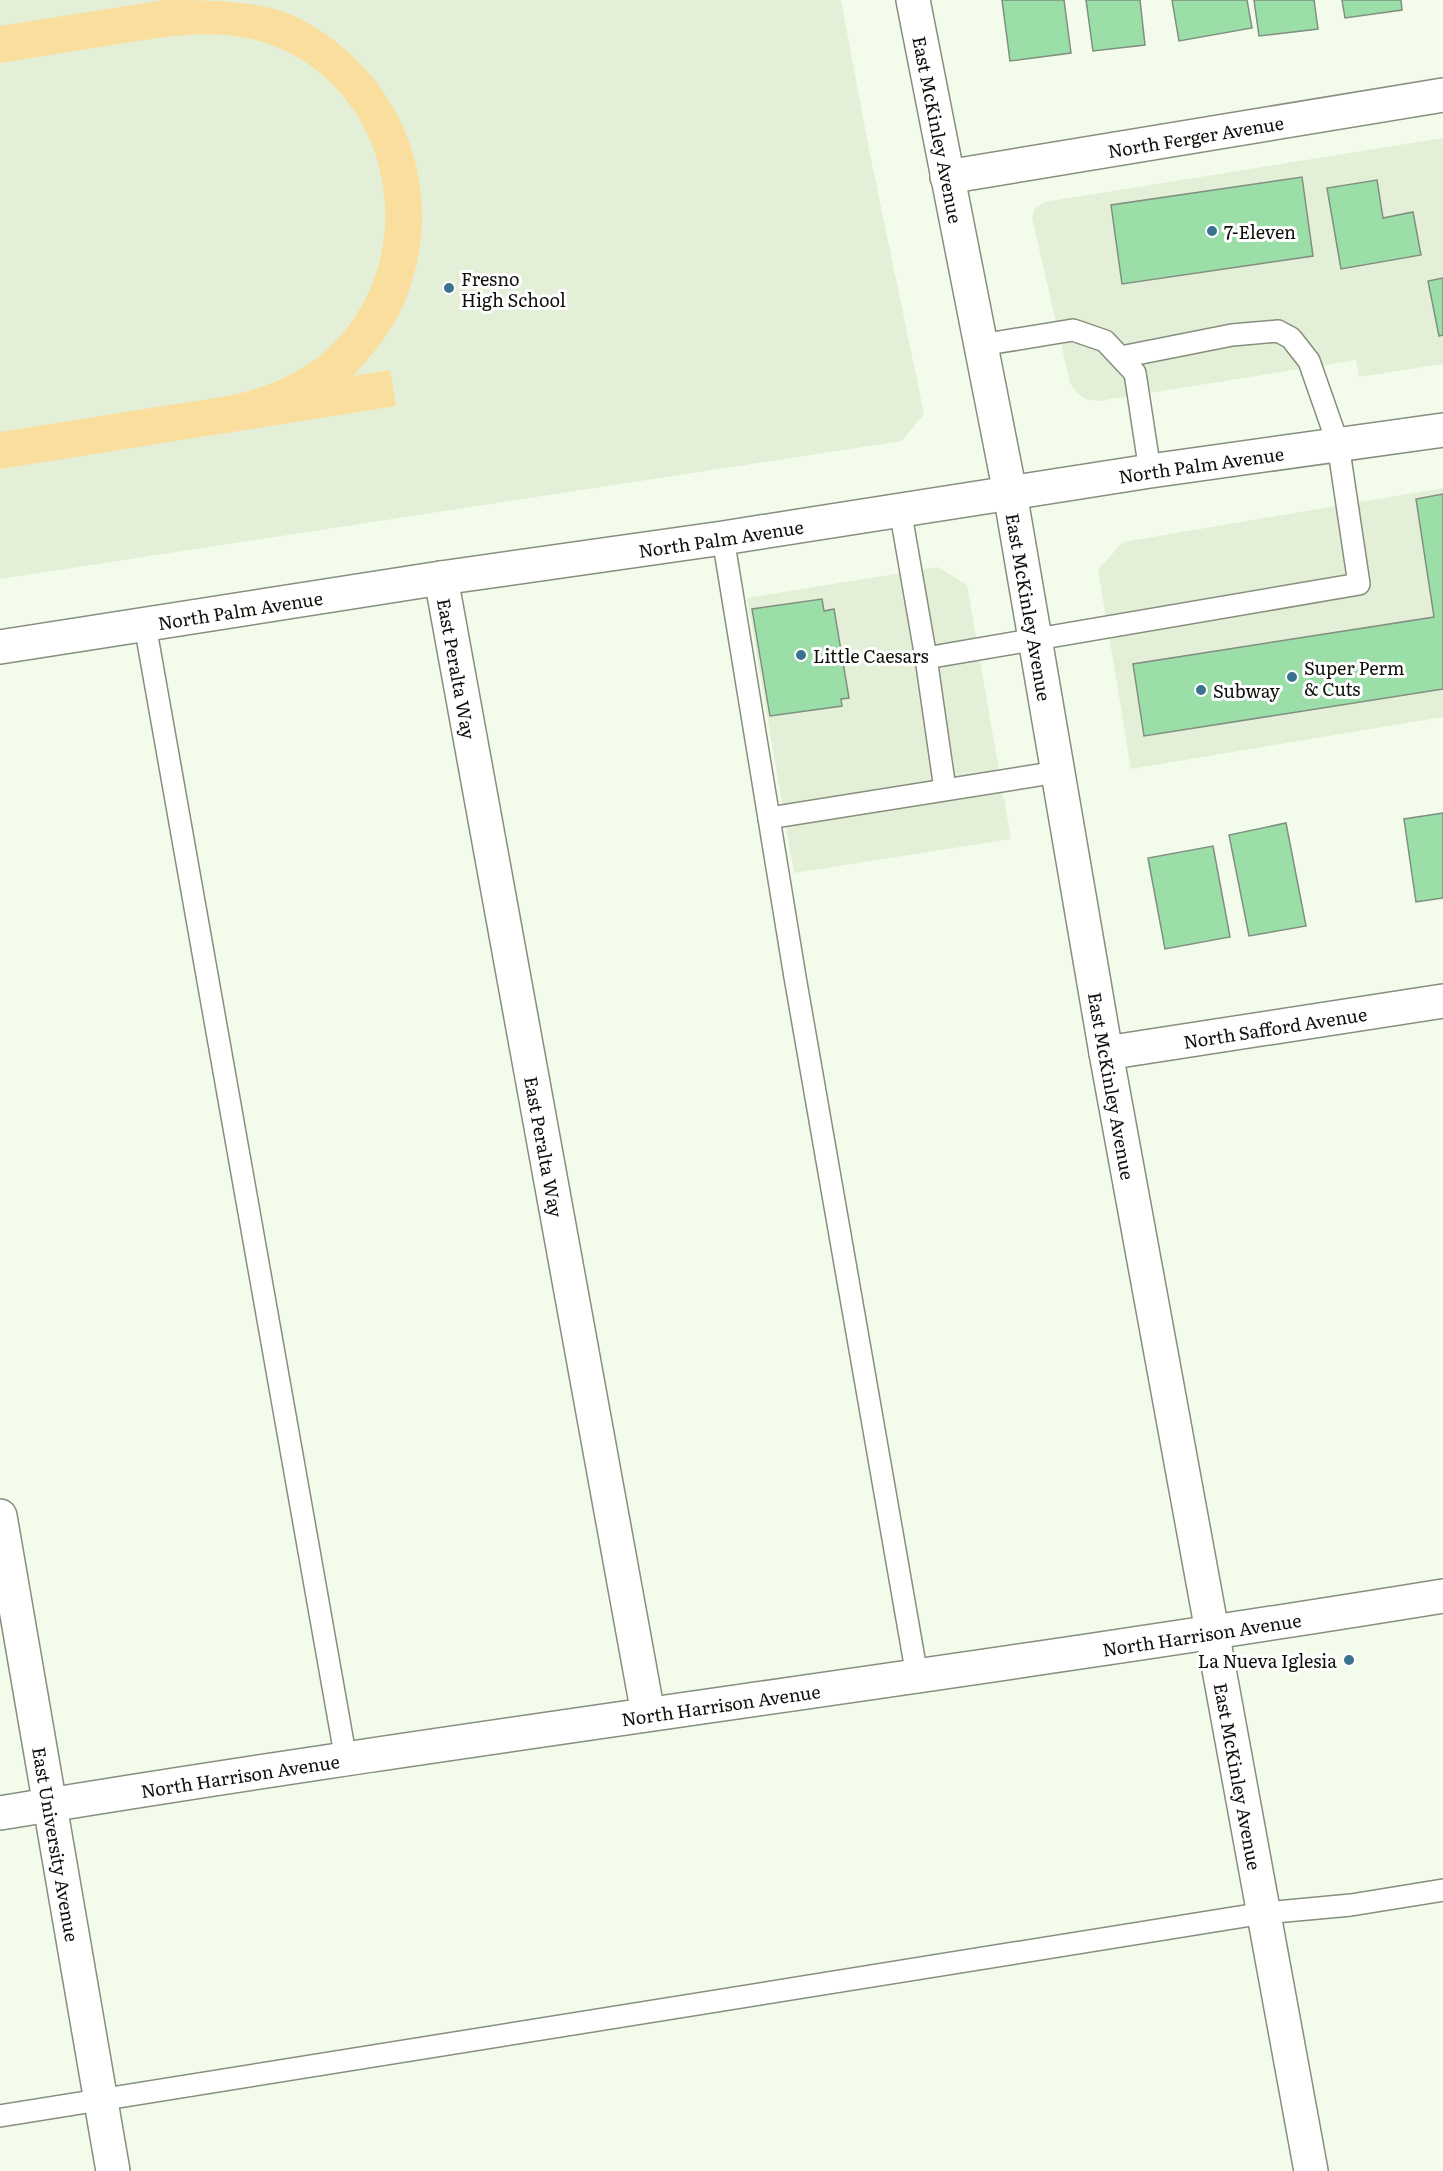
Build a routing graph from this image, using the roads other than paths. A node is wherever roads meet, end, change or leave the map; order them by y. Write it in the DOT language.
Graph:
graph roads {
  1 [pos="913,0"];
  2 [pos="1443,95"];
  3 [pos="947,177"];
  4 [pos="981,345"];
  5 [pos="1120,357"];
  6 [pos="1443,430"];
  7 [pos="1338,444"];
  8 [pos="1150,471"];
  9 [pos="1010,493"];
  10 [pos="900,509"];
  11 [pos="723,538"];
  12 [pos="441,578"];
  13 [pos="145,625"];
  14 [pos="1034,640"];
  15 [pos="0,647"];
  16 [pos="926,658"];
  17 [pos="1058,772"];
  18 [pos="945,789"];
  19 [pos="769,818"];
  20 [pos="1443,1001"];
  21 [pos="1106,1053"];
  22 [pos="0,1516"];
  23 [pos="1443,1596"];
  24 [pos="1212,1634"];
  25 [pos="916,1676"];
  26 [pos="648,1714"];
  27 [pos="346,1760"];
  28 [pos="49,1805"];
  29 [pos="0,1813"];
  30 [pos="1443,1890"];
  31 [pos="1264,1913"];
  32 [pos="100,2101"];
  33 [pos="0,2116"];
  34 [pos="113,2171"];
  35 [pos="1311,2171"];
  1 -- 3 [label="street, East McKinley Avenue"];
  2 -- 3 [label="street, North Ferger Avenue"];
  3 -- 4 [label="street, East McKinley Avenue"];
  4 -- 5 [label="lane"];
  4 -- 9 [label="street, East McKinley Avenue"];
  5 -- 7 [label="lane"];
  5 -- 8 [label="lane"];
  6 -- 7 [label="street, North Palm Avenue"];
  7 -- 8 [label="street, North Palm Avenue"];
  7 -- 14 [label="lane"];
  8 -- 9 [label="street, North Palm Avenue"];
  9 -- 10 [label="street, North Palm Avenue"];
  9 -- 14 [label="street, East McKinley Avenue"];
  10 -- 11 [label="street, North Palm Avenue"];
  10 -- 16 [label="lane"];
  11 -- 12 [label="street, North Palm Avenue"];
  11 -- 19 [label="lane"];
  12 -- 13 [label="street, North Palm Avenue"];
  12 -- 26 [label="street, East Peralta Way"];
  13 -- 15 [label="street, North Palm Avenue"];
  13 -- 27 [label="lane"];
  14 -- 16 [label="lane"];
  14 -- 17 [label="street, East McKinley Avenue"];
  16 -- 18 [label="lane"];
  17 -- 18 [label="lane"];
  17 -- 21 [label="street, East McKinley Avenue"];
  18 -- 19 [label="lane"];
  19 -- 25 [label="lane"];
  20 -- 21 [label="street, North Safford Avenue"];
  21 -- 24 [label="street, East McKinley Avenue"];
  22 -- 28 [label="street, East University Avenue"];
  23 -- 24 [label="street, North Harrison Avenue"];
  24 -- 25 [label="street, North Harrison Avenue"];
  24 -- 31 [label="street, East McKinley Avenue"];
  25 -- 26 [label="street, North Harrison Avenue"];
  26 -- 27 [label="street, North Harrison Avenue"];
  27 -- 28 [label="street, North Harrison Avenue"];
  28 -- 29 [label="street, North Harrison Avenue"];
  28 -- 32 [label="street, East University Avenue"];
  30 -- 31 [label="lane"];
  31 -- 32 [label="lane"];
  31 -- 35 [label="street, East McKinley Avenue"];
  32 -- 33 [label="lane"];
  32 -- 34 [label="street, East University Avenue"];
}
